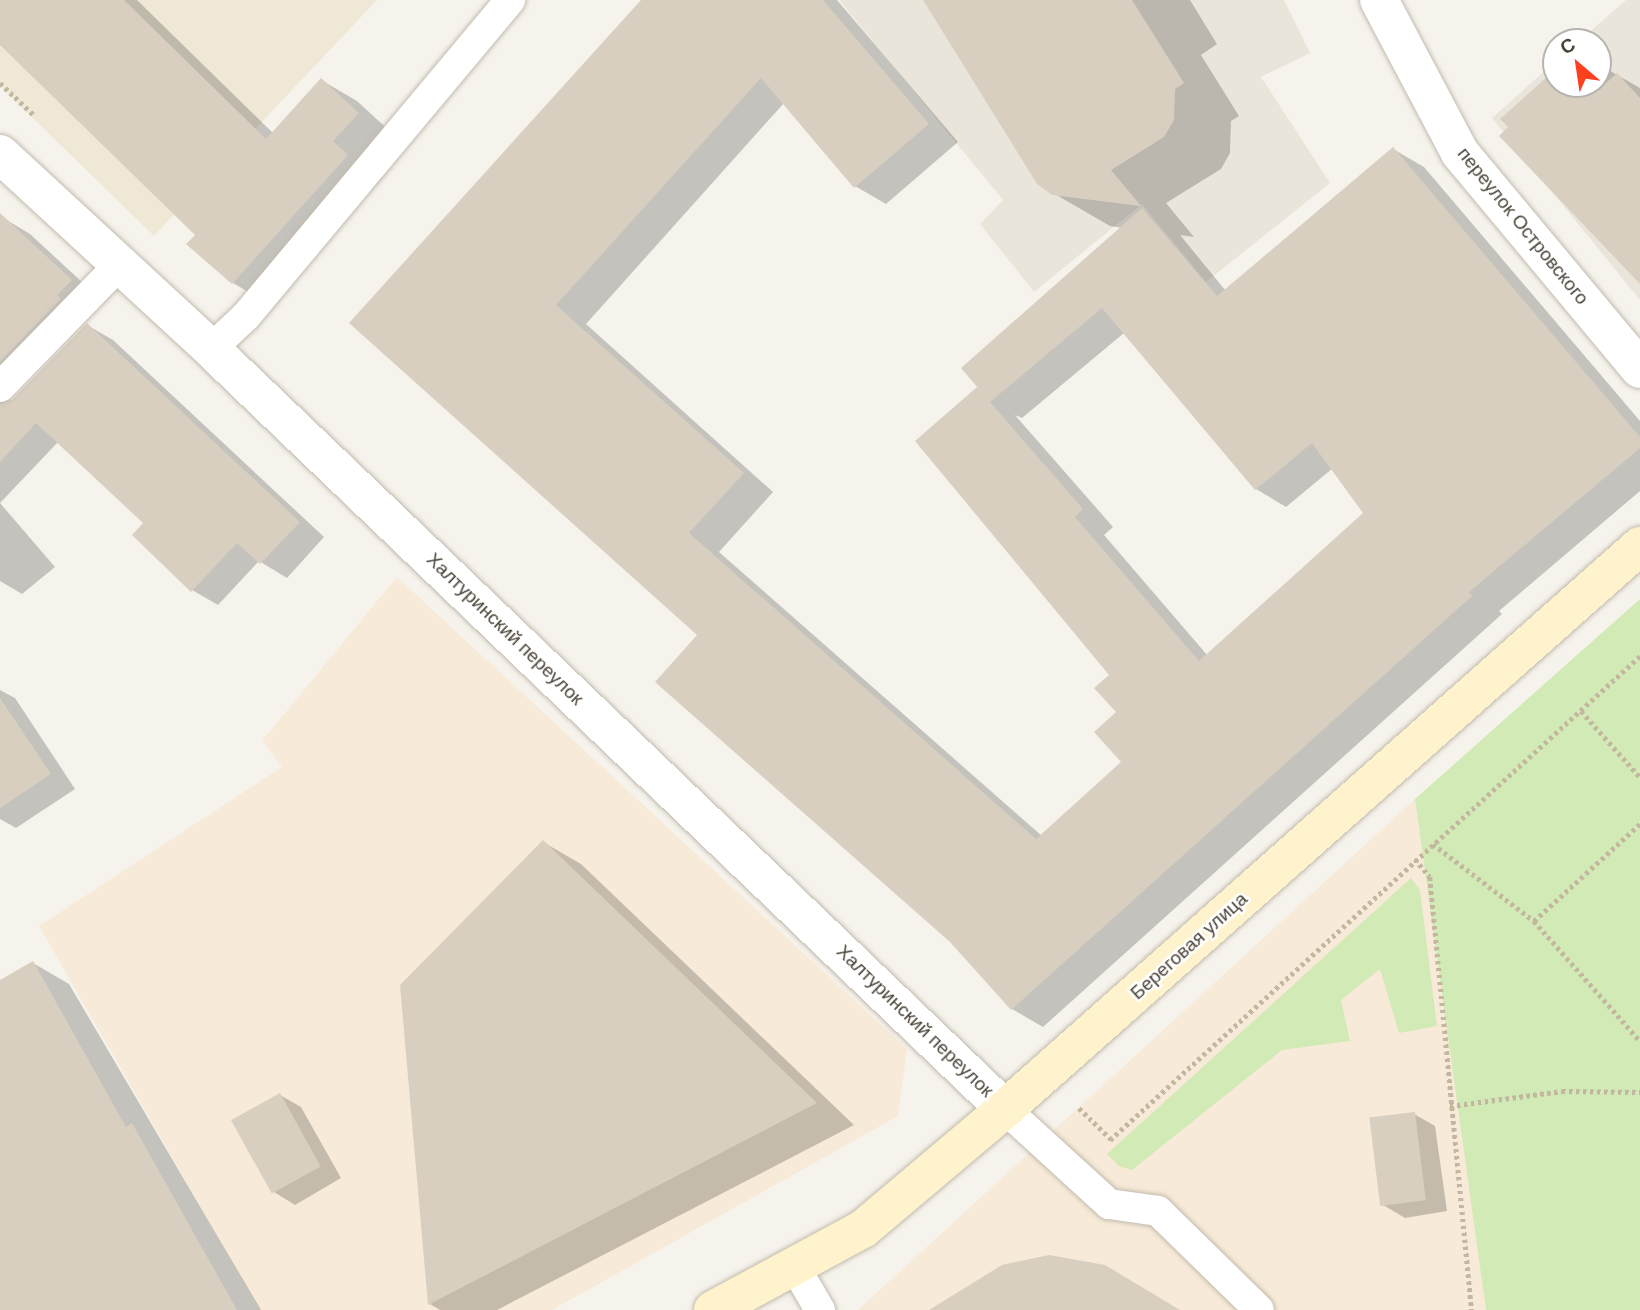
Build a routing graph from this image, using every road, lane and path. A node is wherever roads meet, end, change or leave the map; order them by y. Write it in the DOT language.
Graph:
graph roads {
  1 [pos="510,0"];
  2 [pos="1379,0"];
  3 [pos="5,169"];
  4 [pos="119,265"];
  5 [pos="211,349"];
  6 [pos="1640,369"];
  7 [pos="0,387"];
  8 [pos="1640,546"];
  9 [pos="1640,656"];
  10 [pos="1581,711"];
  11 [pos="1640,776"];
  12 [pos="1640,824"];
  13 [pos="1433,844"];
  14 [pos="1415,859"];
  15 [pos="1534,921"];
  16 [pos="1640,1041"];
  17 [pos="1640,1092"];
  18 [pos="1450,1106"];
  19 [pos="1005,1109"];
  20 [pos="1075,1175"];
  21 [pos="795,1267"];
  22 [pos="713,1310"];
  23 [pos="820,1310"];
  24 [pos="1259,1310"];
  25 [pos="1472,1310"];
  1 -- 5 [label="lane"];
  2 -- 6 [label="street, переулок Островского"];
  3 -- 4 [label="street, Халтуринский переулок"];
  4 -- 5 [label="street, Халтуринский переулок"];
  4 -- 7 [label="lane"];
  5 -- 19 [label="street, Халтуринский переулок"];
  8 -- 19 [label="main road, Береговая улица"];
  9 -- 10 [label="path"];
  10 -- 11 [label="path"];
  10 -- 13 [label="path"];
  12 -- 15 [label="path"];
  13 -- 14 [label="path"];
  13 -- 15 [label="path"];
  14 -- 18 [label="path"];
  14 -- 20 [label="path"];
  15 -- 16 [label="path"];
  17 -- 18 [label="path"];
  18 -- 25 [label="path"];
  19 -- 20 [label="lane"];
  19 -- 21 [label="main road, Береговая улица"];
  20 -- 24 [label="lane"];
  21 -- 22 [label="main road, Береговая улица"];
  21 -- 23 [label="lane"];
}
